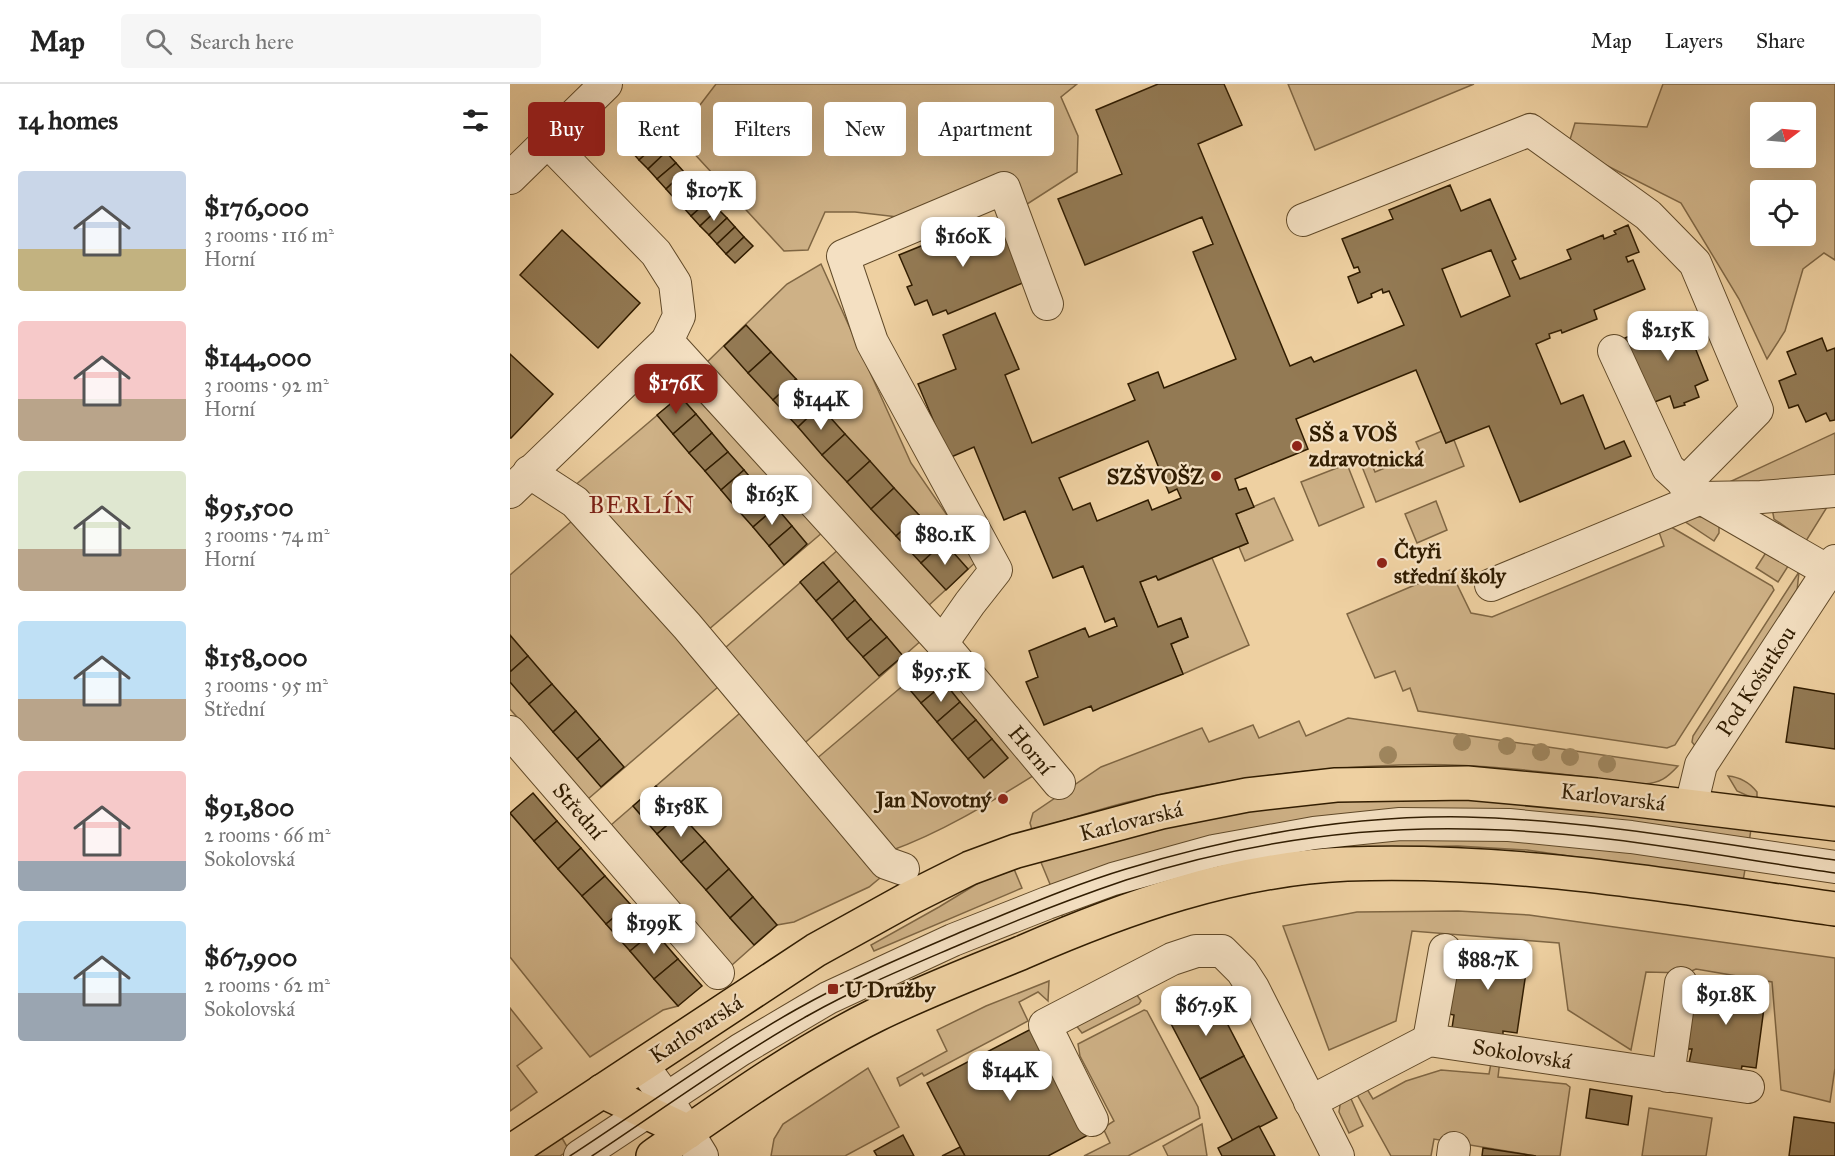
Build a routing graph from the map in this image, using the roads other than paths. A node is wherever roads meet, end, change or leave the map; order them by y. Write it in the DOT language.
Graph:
graph roads {
  1 [pos="606,84"];
  2 [pos="588,102"];
  3 [pos="533,156"];
  4 [pos="562,156"];
  5 [pos="510,178"];
  6 [pos="1303,220"];
  7 [pos="1047,304"];
  8 [pos="667,341"];
  9 [pos="1614,351"];
  10 [pos="519,482"];
  11 [pos="1693,491"];
  12 [pos="1835,491"];
  13 [pos="1832,566"];
  14 [pos="1491,585"];
  15 [pos="942,643"];
  16 [pos="510,732"];
  17 [pos="1059,783"];
  18 [pos="1691,806"];
  19 [pos="1835,824"];
  20 [pos="1835,867"];
  21 [pos="903,869"];
  22 [pos="1835,909"];
  23 [pos="1445,950"];
  24 [pos="718,973"];
  25 [pos="1681,983"];
  26 [pos="1429,1040"];
  27 [pos="642,1065"];
  28 [pos="1668,1076"];
  29 [pos="1748,1087"];
  30 [pos="602,1091"];
  31 [pos="1310,1102"];
  32 [pos="648,1111"];
  33 [pos="1092,1120"];
  34 [pos="695,1144"];
  35 [pos="510,1152"];
  36 [pos="580,1156"];
  37 [pos="653,1156"];
  38 [pos="1338,1156"];
  1 -- 2 [label="street"];
  3 -- 5 [label="street"];
  4 -- 8 [label="street"];
  6 -- 11 [label="street"];
  7 -- 15 [label="street"];
  8 -- 10 [label="street"];
  8 -- 15 [label="street, Horní"];
  9 -- 11 [label="street"];
  10 -- 21 [label="street"];
  11 -- 12 [label="street"];
  11 -- 13 [label="street"];
  11 -- 14 [label="street"];
  13 -- 18 [label="street, Pod Košutkou"];
  15 -- 17 [label="street, Horní"];
  16 -- 24 [label="street, Střední"];
  18 -- 19 [label="main road, Karlovarská"];
  18 -- 27 [label="main road, Karlovarská"];
  20 -- 32 [label="street, Karlovarská"];
  22 -- 34 [label="main road"];
  23 -- 26 [label="street"];
  25 -- 28 [label="street"];
  26 -- 28 [label="street, Sokolovská"];
  26 -- 31 [label="street"];
  27 -- 30 [label="main road, Karlovarská"];
  27 -- 32 [label="main road"];
  28 -- 29 [label="street, Sokolovská"];
  30 -- 32 [label="main road"];
  30 -- 35 [label="main road, Karlovarská"];
  31 -- 33 [label="street"];
  31 -- 38 [label="street"];
  32 -- 34 [label="main road"];
  32 -- 36 [label="street, Karlovarská"];
  32 -- 37 [label="main road"];
  34 -- 37 [label="main road"];
}
